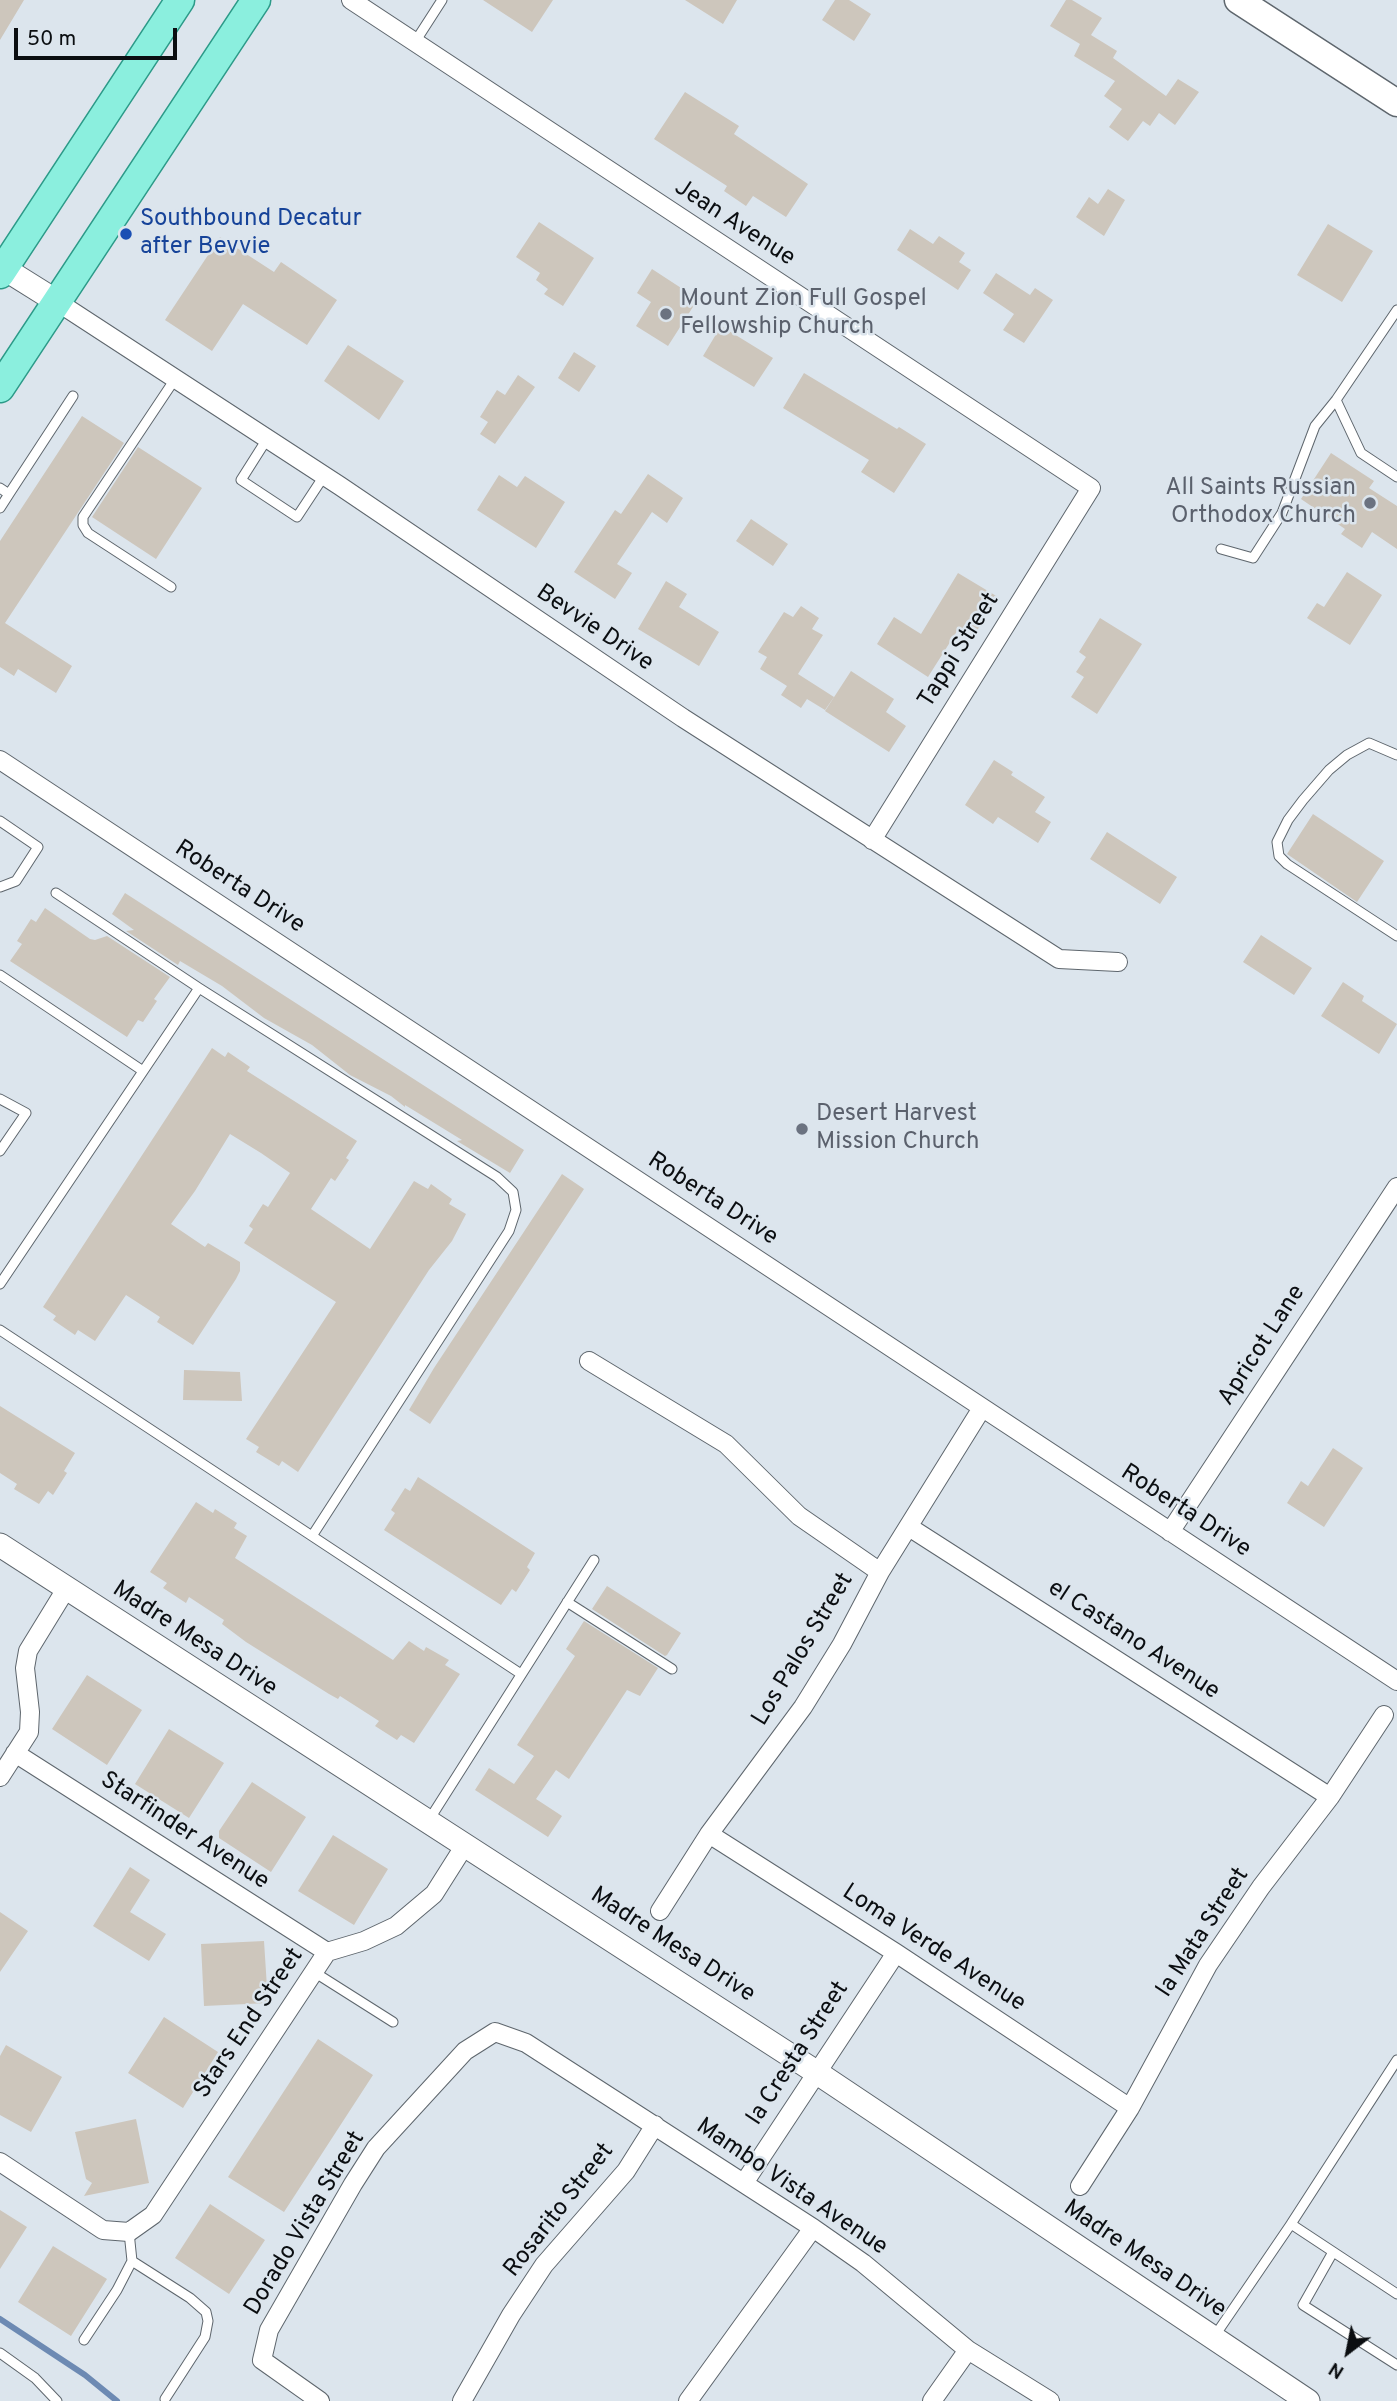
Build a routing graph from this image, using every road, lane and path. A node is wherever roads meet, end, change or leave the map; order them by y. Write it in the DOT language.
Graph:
graph roads {
  1 [pos="180,0"];
  2 [pos="256,0"];
  3 [pos="351,0"];
  4 [pos="442,0"];
  5 [pos="1238,0"];
  6 [pos="415,42"];
  7 [pos="1397,103"];
  8 [pos="1,270"];
  9 [pos="56,301"];
  10 [pos="1397,310"];
  11 [pos="175,379"];
  12 [pos="0,388"];
  13 [pos="73,396"];
  14 [pos="1336,400"];
  15 [pos="267,439"];
  16 [pos="324,476"];
  17 [pos="1397,477"];
  18 [pos="0,488"];
  19 [pos="1091,488"];
  20 [pos="9,494"];
  21 [pos="0,508"];
  22 [pos="1221,549"];
  23 [pos="171,587"];
  24 [pos="1397,755"];
  25 [pos="0,760"];
  26 [pos="0,821"];
  27 [pos="872,840"];
  28 [pos="0,887"];
  29 [pos="56,893"];
  30 [pos="1397,936"];
  31 [pos="1118,962"];
  32 [pos="0,975"];
  33 [pos="199,988"];
  34 [pos="143,1071"];
  35 [pos="0,1099"];
  36 [pos="0,1151"];
  37 [pos="1397,1187"];
  38 [pos="0,1284"];
  39 [pos="0,1330"];
  40 [pos="590,1362"];
  41 [pos="982,1408"];
  42 [pos="909,1527"];
  43 [pos="1170,1532"];
  44 [pos="312,1536"];
  45 [pos="0,1545"];
  46 [pos="594,1560"];
  47 [pos="880,1572"];
  48 [pos="66,1589"];
  49 [pos="567,1602"];
  50 [pos="672,1669"];
  51 [pos="521,1674"];
  52 [pos="1397,1681"];
  53 [pos="1384,1715"];
  54 [pos="15,1754"];
  55 [pos="0,1777"];
  56 [pos="1330,1797"];
  57 [pos="428,1821"];
  58 [pos="709,1834"];
  59 [pos="465,1845"];
  60 [pos="660,1911"];
  61 [pos="327,1952"];
  62 [pos="895,1952"];
  63 [pos="314,1972"];
  64 [pos="393,2021"];
  65 [pos="495,2032"];
  66 [pos="1397,2060"];
  67 [pos="816,2072"];
  68 [pos="1130,2108"];
  69 [pos="655,2125"];
  70 [pos="0,2162"];
  71 [pos="744,2183"];
  72 [pos="1080,2186"];
  73 [pos="1291,2224"];
  74 [pos="813,2228"];
  75 [pos="129,2232"];
  76 [pos="1333,2252"];
  77 [pos="132,2261"];
  78 [pos="1397,2294"];
  79 [pos="1213,2338"];
  80 [pos="84,2340"];
  81 [pos="968,2350"];
  82 [pos="0,2353"];
  83 [pos="1397,2365"];
  84 [pos="165,2399"];
  85 [pos="57,2401"];
  86 [pos="320,2401"];
  87 [pos="462,2401"];
  88 [pos="688,2401"];
  89 [pos="932,2401"];
  90 [pos="1050,2401"];
  91 [pos="1308,2401"];
  1 -- 8 [label="main road"];
  2 -- 9 [label="main road"];
  3 -- 6 [label="street, Jean Avenue"];
  4 -- 6 [label="lane"];
  5 -- 7 [label="main road"];
  6 -- 19 [label="street, Jean Avenue"];
  8 -- 9 [label="street"];
  9 -- 11 [label="street, Bevvie Drive"];
  9 -- 12 [label="main road"];
  10 -- 14 [label="lane"];
  11 -- 15 [label="street, Bevvie Drive"];
  11 -- 23 [label="lane"];
  13 -- 20 [label="lane"];
  14 -- 17 [label="lane"];
  14 -- 22 [label="lane"];
  15 -- 16 [label="street, Bevvie Drive"];
  15 -- 16 [label="lane"];
  16 -- 27 [label="street, Bevvie Drive"];
  18 -- 20 [label="lane"];
  19 -- 27 [label="street, Tappi Street"];
  20 -- 21 [label="lane"];
  24 -- 30 [label="lane"];
  25 -- 41 [label="street, Roberta Drive"];
  26 -- 28 [label="lane"];
  27 -- 31 [label="street, Bevvie Drive"];
  29 -- 33 [label="lane"];
  32 -- 34 [label="lane"];
  33 -- 34 [label="lane"];
  33 -- 44 [label="lane"];
  34 -- 38 [label="lane"];
  35 -- 36 [label="lane"];
  37 -- 43 [label="street, Apricot Lane"];
  39 -- 44 [label="lane"];
  40 -- 47 [label="street"];
  41 -- 42 [label="street, Los Palos Street"];
  41 -- 43 [label="street, Roberta Drive"];
  42 -- 47 [label="street, Los Palos Street"];
  42 -- 56 [label="street, el Castano Avenue"];
  43 -- 52 [label="street, Roberta Drive"];
  44 -- 51 [label="lane"];
  45 -- 48 [label="street, Madre Mesa Drive"];
  46 -- 49 [label="lane"];
  47 -- 58 [label="street, Los Palos Street"];
  48 -- 54 [label="street"];
  48 -- 57 [label="street, Madre Mesa Drive"];
  49 -- 50 [label="lane"];
  49 -- 51 [label="lane"];
  51 -- 57 [label="lane"];
  53 -- 56 [label="street, la Mata Street"];
  54 -- 55 [label="street"];
  54 -- 61 [label="street, Starfinder Avenue"];
  56 -- 68 [label="street, la Mata Street"];
  57 -- 59 [label="street, Madre Mesa Drive"];
  58 -- 60 [label="street, Los Palos Street"];
  58 -- 62 [label="street, Loma Verde Avenue"];
  59 -- 61 [label="street, Stars End Street"];
  59 -- 67 [label="street, Madre Mesa Drive"];
  61 -- 63 [label="street, Stars End Street"];
  62 -- 67 [label="street, la Cresta Street"];
  62 -- 68 [label="street, Loma Verde Avenue"];
  63 -- 64 [label="lane"];
  63 -- 75 [label="street, Stars End Street"];
  65 -- 69 [label="street, Mambo Vista Avenue"];
  65 -- 86 [label="street, Dorado Vista Street"];
  66 -- 73 [label="lane"];
  67 -- 71 [label="street, la Cresta Street"];
  67 -- 79 [label="street, Madre Mesa Drive"];
  68 -- 72 [label="street, la Mata Street"];
  69 -- 71 [label="street, Mambo Vista Avenue"];
  69 -- 87 [label="street, Rosarito Street"];
  70 -- 75 [label="street"];
  71 -- 74 [label="street, Mambo Vista Avenue"];
  73 -- 76 [label="lane"];
  73 -- 79 [label="lane"];
  74 -- 81 [label="street, Mambo Vista Avenue"];
  74 -- 88 [label="street"];
  75 -- 77 [label="lane"];
  76 -- 78 [label="lane"];
  76 -- 83 [label="lane"];
  77 -- 80 [label="lane"];
  77 -- 84 [label="lane"];
  79 -- 91 [label="street, Madre Mesa Drive"];
  81 -- 89 [label="street"];
  81 -- 90 [label="street, Mambo Vista Avenue"];
  82 -- 85 [label="lane"];
}
